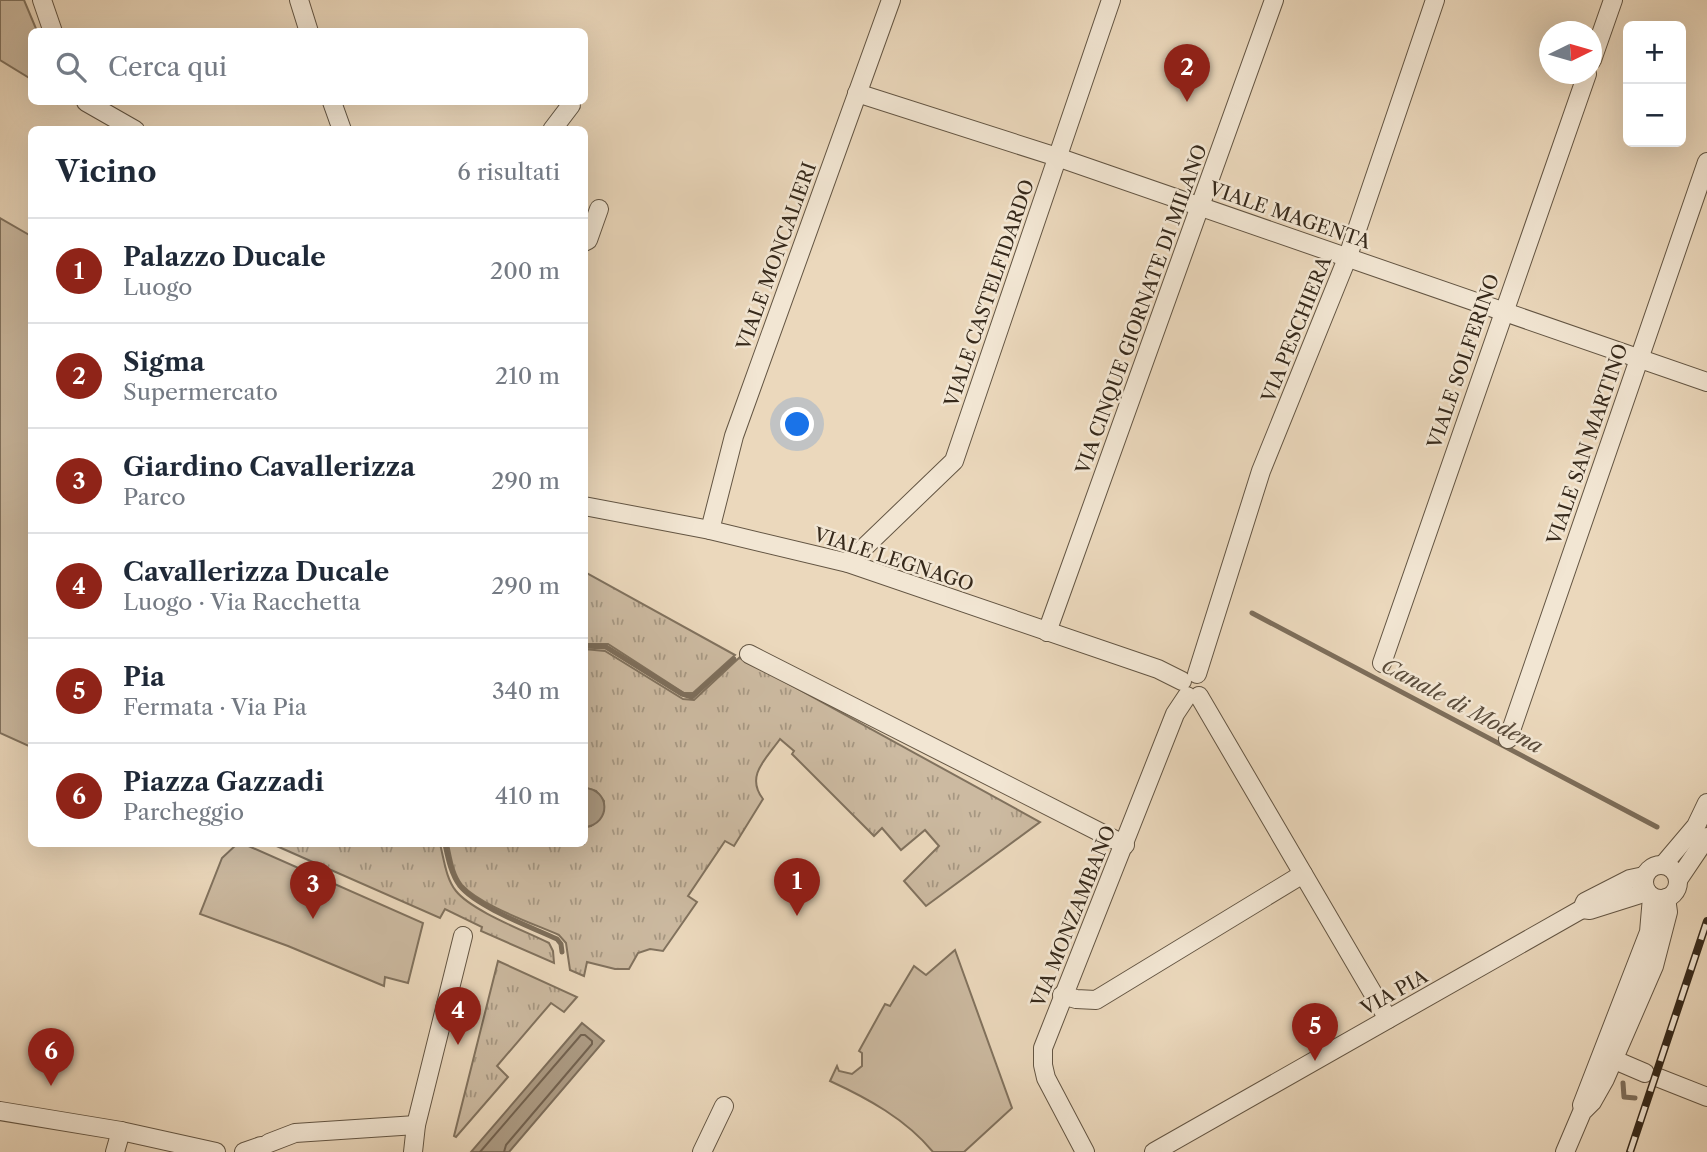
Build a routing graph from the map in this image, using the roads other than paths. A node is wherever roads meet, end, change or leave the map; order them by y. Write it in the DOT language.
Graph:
graph roads {
  1 [pos="42,0"];
  2 [pos="299,0"];
  3 [pos="891,0"];
  4 [pos="1111,0"];
  5 [pos="1274,0"];
  6 [pos="1435,0"];
  7 [pos="1613,0"];
  8 [pos="51,28"];
  9 [pos="308,28"];
  10 [pos="1602,30"];
  11 [pos="1583,84"];
  12 [pos="857,93"];
  13 [pos="91,105"];
  14 [pos="333,105"];
  15 [pos="571,105"];
  16 [pos="128,126"];
  17 [pos="341,126"];
  18 [pos="555,126"];
  19 [pos="1057,157"];
  20 [pos="1707,162"];
  21 [pos="1201,206"];
  22 [pos="599,209"];
  23 [pos="588,240"];
  24 [pos="1348,256"];
  25 [pos="1502,312"];
  26 [pos="1638,358"];
  27 [pos="1707,382"];
  28 [pos="588,507"];
  29 [pos="710,530"];
  30 [pos="848,564"];
  31 [pos="1047,632"];
  32 [pos="748,654"];
  33 [pos="1382,663"];
  34 [pos="1191,686"];
  35 [pos="1508,739"];
  36 [pos="1707,803"];
  37 [pos="1707,837"];
  38 [pos="1125,845"];
  39 [pos="1663,864"];
  40 [pos="1303,874"];
  41 [pos="1678,880"];
  42 [pos="1653,891"];
  43 [pos="463,936"];
  44 [pos="1062,995"];
  45 [pos="1388,1019"];
  46 [pos="1607,1057"];
  47 [pos="1707,1097"];
  48 [pos="724,1106"];
  49 [pos="0,1111"];
  50 [pos="415,1128"];
  51 [pos="121,1131"];
  52 [pos="258,1147"];
  53 [pos="1166,1149"];
  54 [pos="115,1152"];
  55 [pos="216,1152"];
  56 [pos="413,1152"];
  57 [pos="702,1152"];
  58 [pos="1085,1152"];
  59 [pos="1565,1152"];
  1 -- 8 [label="street"];
  2 -- 9 [label="street"];
  3 -- 12 [label="street, VIALE MONCALIERI"];
  4 -- 19 [label="street, VIALE CASTELFIDARDO"];
  5 -- 21 [label="street, VIA CINQUE GIORNATE DI MILANO"];
  6 -- 24 [label="street, VIA PESCHIERA"];
  7 -- 10 [label="street"];
  11 -- 25 [label="street, VIALE SOLFERINO"];
  12 -- 19 [label="street, VIALE MAGENTA"];
  12 -- 29 [label="street, VIALE MONCALIERI"];
  13 -- 16 [label="street"];
  14 -- 17 [label="street"];
  15 -- 18 [label="street"];
  19 -- 21 [label="street, VIALE MAGENTA"];
  19 -- 30 [label="street, VIALE CASTELFIDARDO"];
  20 -- 26 [label="street, VIALE SAN MARTINO"];
  21 -- 24 [label="street, VIALE MAGENTA"];
  21 -- 31 [label="street, VIA CINQUE GIORNATE DI MILANO"];
  22 -- 23 [label="street"];
  24 -- 25 [label="street, VIALE MAGENTA"];
  24 -- 34 [label="street, VIA PESCHIERA"];
  25 -- 26 [label="street, VIALE MAGENTA"];
  25 -- 33 [label="street, VIALE SOLFERINO"];
  26 -- 27 [label="street, VIALE MAGENTA"];
  26 -- 35 [label="street, VIALE SAN MARTINO"];
  28 -- 29 [label="street, VIALE LEGNAGO"];
  29 -- 30 [label="street, VIALE LEGNAGO"];
  30 -- 31 [label="street, VIALE LEGNAGO"];
  31 -- 34 [label="street, VIALE LEGNAGO"];
  32 -- 38 [label="street"];
  34 -- 38 [label="street, VIA MONZAMBANO"];
  34 -- 40 [label="street"];
  36 -- 39 [label="street, VIA PIA"];
  37 -- 41 [label="street"];
  38 -- 44 [label="street, VIA MONZAMBANO"];
  39 -- 41 [label="street"];
  39 -- 42 [label="street, VIA PIA"];
  40 -- 44 [label="street"];
  40 -- 45 [label="street"];
  41 -- 42 [label="street"];
  42 -- 45 [label="street, VIA PIA"];
  42 -- 46 [label="street"];
  43 -- 50 [label="street"];
  44 -- 58 [label="street, VIA MONZAMBANO"];
  45 -- 53 [label="street, VIA PIA"];
  46 -- 47 [label="street"];
  46 -- 59 [label="street"];
  48 -- 57 [label="street"];
  49 -- 51 [label="street"];
  50 -- 52 [label="street"];
  50 -- 56 [label="street"];
  51 -- 54 [label="street"];
  51 -- 55 [label="street"];
}
